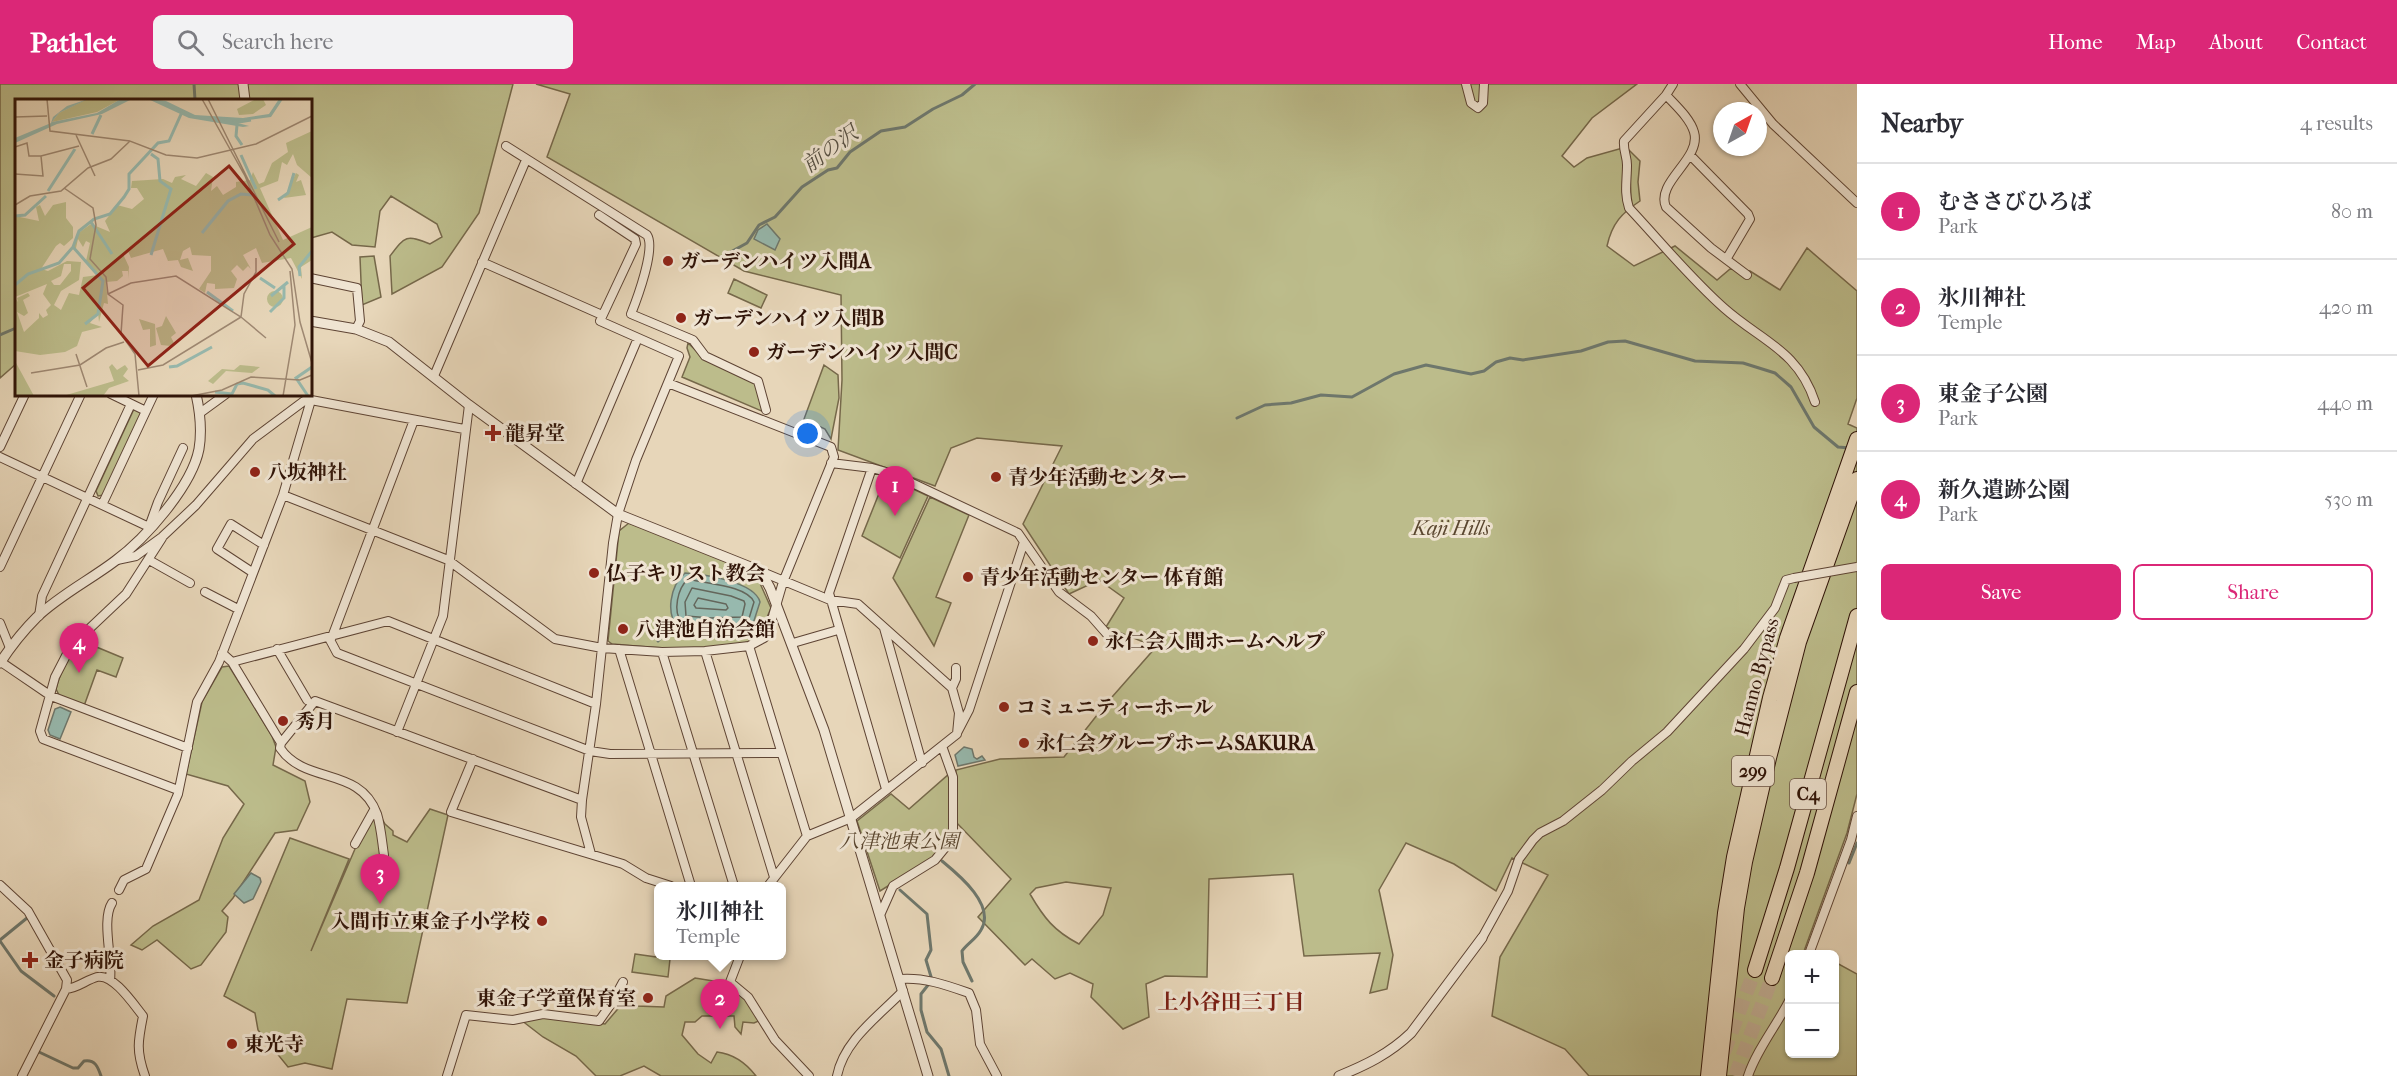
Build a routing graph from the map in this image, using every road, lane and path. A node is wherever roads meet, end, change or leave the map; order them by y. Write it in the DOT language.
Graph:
graph roads {
  1 [pos="243,84"];
  2 [pos="1466,84"];
  3 [pos="1484,84"];
  4 [pos="1673,84"];
  5 [pos="1740,84"];
  6 [pos="1666,95"];
  7 [pos="245,99"];
  8 [pos="506,146"];
  9 [pos="1690,155"];
  10 [pos="526,160"];
  11 [pos="1857,203"];
  12 [pos="599,216"];
  13 [pos="1727,258"];
  14 [pos="482,262"];
  15 [pos="1746,275"];
  16 [pos="312,278"];
  17 [pos="603,315"];
  18 [pos="312,321"];
  19 [pos="356,329"];
  20 [pos="638,338"];
  21 [pos="434,376"];
  22 [pos="668,383"];
  23 [pos="24,396"];
  24 [pos="80,396"];
  25 [pos="115,396"];
  26 [pos="153,396"];
  27 [pos="196,396"];
  28 [pos="223,396"];
  29 [pos="311,400"];
  30 [pos="1815,402"];
  31 [pos="131,404"];
  32 [pos="469,405"];
  33 [pos="766,410"];
  34 [pos="146,411"];
  35 [pos="200,413"];
  36 [pos="414,420"];
  37 [pos="464,429"];
  38 [pos="1857,439"];
  39 [pos="0,447"];
  40 [pos="183,448"];
  41 [pos="0,457"];
  42 [pos="831,463"];
  43 [pos="872,468"];
  44 [pos="42,476"];
  45 [pos="1853,480"];
  46 [pos="576,484"];
  47 [pos="283,495"];
  48 [pos="88,498"];
  49 [pos="102,505"];
  50 [pos="618,514"];
  51 [pos="149,527"];
  52 [pos="373,530"];
  53 [pos="162,537"];
  54 [pos="1024,542"];
  55 [pos="264,544"];
  56 [pos="117,560"];
  57 [pos="149,560"];
  58 [pos="448,560"];
  59 [pos="0,567"];
  60 [pos="1857,567"];
  61 [pos="753,568"];
  62 [pos="252,572"];
  63 [pos="783,582"];
  64 [pos="190,584"];
  65 [pos="205,591"];
  66 [pos="830,600"];
  67 [pos="776,603"];
  68 [pos="237,609"];
  69 [pos="39,616"];
  70 [pos="1857,616"];
  71 [pos="0,623"];
  72 [pos="883,627"];
  73 [pos="838,630"];
  74 [pos="330,637"];
  75 [pos="434,640"];
  76 [pos="1113,641"];
  77 [pos="793,643"];
  78 [pos="749,646"];
  79 [pos="10,648"];
  80 [pos="602,648"];
  81 [pos="277,649"];
  82 [pos="619,649"];
  83 [pos="705,651"];
  84 [pos="662,652"];
  85 [pos="222,653"];
  86 [pos="0,662"];
  87 [pos="232,662"];
  88 [pos="956,668"];
  89 [pos="416,684"];
  90 [pos="952,688"];
  91 [pos="1857,692"];
  92 [pos="51,696"];
  93 [pos="307,700"];
  94 [pos="596,704"];
  95 [pos="397,732"];
  96 [pos="957,734"];
  97 [pos="281,743"];
  98 [pos="942,746"];
  99 [pos="188,748"];
  100 [pos="590,751"];
  101 [pos="651,753"];
  102 [pos="693,753"];
  103 [pos="735,753"];
  104 [pos="780,753"];
  105 [pos="473,759"];
  106 [pos="922,763"];
  107 [pos="886,789"];
  108 [pos="178,790"];
  109 [pos="582,800"];
  110 [pos="374,810"];
  111 [pos="1857,816"];
  112 [pos="851,818"];
  113 [pos="807,836"];
  114 [pos="355,844"];
  115 [pos="591,854"];
  116 [pos="384,855"];
  117 [pos="774,877"];
  118 [pos="658,882"];
  119 [pos="690,882"];
  120 [pos="733,882"];
  121 [pos="771,882"];
  122 [pos="0,885"];
  123 [pos="119,890"];
  124 [pos="112,903"];
  125 [pos="881,913"];
  126 [pos="1482,938"];
  127 [pos="1810,950"];
  128 [pos="738,960"];
  129 [pos="1755,970"];
  130 [pos="1772,978"];
  131 [pos="900,979"];
  132 [pos="110,980"];
  133 [pos="623,982"];
  134 [pos="66,988"];
  135 [pos="903,991"];
  136 [pos="1787,1004"];
  137 [pos="22,1076"];
  138 [pos="145,1076"];
  139 [pos="447,1076"];
  140 [pos="809,1076"];
  141 [pos="837,1076"];
  142 [pos="928,1076"];
  143 [pos="998,1076"];
  144 [pos="1339,1076"];
  145 [pos="1708,1076"];
  146 [pos="1719,1076"];
  147 [pos="1748,1076"];
  1 -- 7 [label="street"];
  2 -- 3 [label="street"];
  4 -- 6 [label="street"];
  5 -- 11 [label="street"];
  6 -- 9 [label="street"];
  6 -- 30 [label="street"];
  8 -- 10 [label="street"];
  9 -- 13 [label="street"];
  9 -- 13 [label="street"];
  10 -- 14 [label="street"];
  10 -- 33 [label="street"];
  12 -- 17 [label="street"];
  13 -- 15 [label="street"];
  14 -- 17 [label="street"];
  14 -- 21 [label="street"];
  16 -- 19 [label="street"];
  17 -- 20 [label="street"];
  18 -- 19 [label="street"];
  19 -- 21 [label="street"];
  20 -- 22 [label="street"];
  20 -- 46 [label="street"];
  21 -- 32 [label="street"];
  22 -- 42 [label="street"];
  22 -- 50 [label="street"];
  23 -- 39 [label="street"];
  24 -- 44 [label="street"];
  25 -- 31 [label="street"];
  26 -- 34 [label="street"];
  27 -- 35 [label="street"];
  28 -- 35 [label="street"];
  29 -- 36 [label="street"];
  29 -- 47 [label="street"];
  29 -- 53 [label="street"];
  31 -- 34 [label="street"];
  31 -- 48 [label="street"];
  32 -- 37 [label="street"];
  32 -- 46 [label="street"];
  34 -- 49 [label="street"];
  35 -- 51 [label="street"];
  36 -- 37 [label="street"];
  36 -- 52 [label="street"];
  37 -- 58 [label="street"];
  38 -- 45 [label="highway, Hanno Bypass / 299"];
  40 -- 51 [label="street"];
  41 -- 44 [label="street"];
  42 -- 43 [label="street"];
  42 -- 63 [label="street"];
  43 -- 54 [label="street"];
  43 -- 66 [label="street"];
  44 -- 48 [label="street"];
  44 -- 59 [label="street"];
  45 -- 145 [label="highway, Hanno Bypass / 299"];
  45 -- 146 [label="highway, Hanno Bypass / 299"];
  46 -- 50 [label="street"];
  47 -- 52 [label="street"];
  47 -- 55 [label="street"];
  48 -- 49 [label="street"];
  48 -- 69 [label="street"];
  49 -- 51 [label="street"];
  50 -- 61 [label="street"];
  50 -- 80 [label="street"];
  51 -- 56 [label="street"];
  52 -- 58 [label="street"];
  52 -- 74 [label="street"];
  53 -- 56 [label="street"];
  53 -- 57 [label="street"];
  54 -- 76 [label="street"];
  54 -- 96 [label="street"];
  55 -- 62 [label="street"];
  55 -- 62 [label="street"];
  56 -- 69 [label="street"];
  57 -- 64 [label="street"];
  57 -- 92 [label="street"];
  58 -- 75 [label="street"];
  58 -- 80 [label="street"];
  60 -- 126 [label="street, bridge"];
  61 -- 63 [label="street"];
  61 -- 67 [label="street"];
  62 -- 68 [label="street"];
  63 -- 66 [label="street"];
  63 -- 67 [label="street"];
  65 -- 68 [label="street"];
  66 -- 72 [label="street"];
  66 -- 73 [label="street"];
  67 -- 77 [label="street"];
  67 -- 78 [label="street"];
  68 -- 85 [label="street"];
  69 -- 79 [label="street"];
  70 -- 129 [label="highway, C4"];
  71 -- 79 [label="street"];
  72 -- 90 [label="street"];
  72 -- 106 [label="street"];
  73 -- 77 [label="street"];
  73 -- 107 [label="street"];
  74 -- 75 [label="street"];
  74 -- 81 [label="street"];
  74 -- 89 [label="street"];
  75 -- 89 [label="street"];
  75 -- 94 [label="street"];
  77 -- 112 [label="street"];
  78 -- 83 [label="street"];
  78 -- 104 [label="street"];
  79 -- 86 [label="street"];
  80 -- 82 [label="street"];
  80 -- 94 [label="street"];
  81 -- 87 [label="street"];
  81 -- 93 [label="street"];
  82 -- 84 [label="street"];
  82 -- 101 [label="street"];
  83 -- 84 [label="street"];
  83 -- 103 [label="street"];
  84 -- 102 [label="street"];
  85 -- 87 [label="street"];
  85 -- 99 [label="street"];
  86 -- 92 [label="street"];
  87 -- 97 [label="street"];
  88 -- 90 [label="street"];
  89 -- 95 [label="street"];
  89 -- 100 [label="street"];
  90 -- 96 [label="street"];
  91 -- 130 [label="highway, C4"];
  92 -- 99 [label="street"];
  92 -- 108 [label="street"];
  94 -- 100 [label="street"];
  95 -- 97 [label="street"];
  95 -- 105 [label="street"];
  96 -- 98 [label="street"];
  97 -- 110 [label="street"];
  98 -- 106 [label="street"];
  98 -- 125 [label="street"];
  99 -- 108 [label="street"];
  100 -- 101 [label="street"];
  100 -- 109 [label="street"];
  101 -- 102 [label="street"];
  101 -- 119 [label="street"];
  102 -- 103 [label="street"];
  102 -- 120 [label="street"];
  103 -- 104 [label="street"];
  103 -- 117 [label="street"];
  104 -- 113 [label="street"];
  105 -- 109 [label="street"];
  105 -- 115 [label="street"];
  106 -- 107 [label="street"];
  107 -- 112 [label="street"];
  108 -- 123 [label="street"];
  109 -- 115 [label="street"];
  110 -- 114 [label="street"];
  110 -- 116 [label="street"];
  111 -- 127 [label="street"];
  112 -- 113 [label="street"];
  112 -- 125 [label="street"];
  113 -- 117 [label="street"];
  115 -- 118 [label="street"];
  117 -- 121 [label="street"];
  122 -- 134 [label="street"];
  124 -- 132 [label="street"];
  125 -- 131 [label="street"];
  126 -- 144 [label="street"];
  128 -- 140 [label="street"];
  131 -- 135 [label="street"];
  131 -- 143 [label="street"];
  132 -- 134 [label="street"];
  132 -- 138 [label="street"];
  133 -- 139 [label="street"];
  134 -- 137 [label="street"];
  135 -- 141 [label="street"];
  135 -- 142 [label="street"];
  136 -- 147 [label="street"];
}
